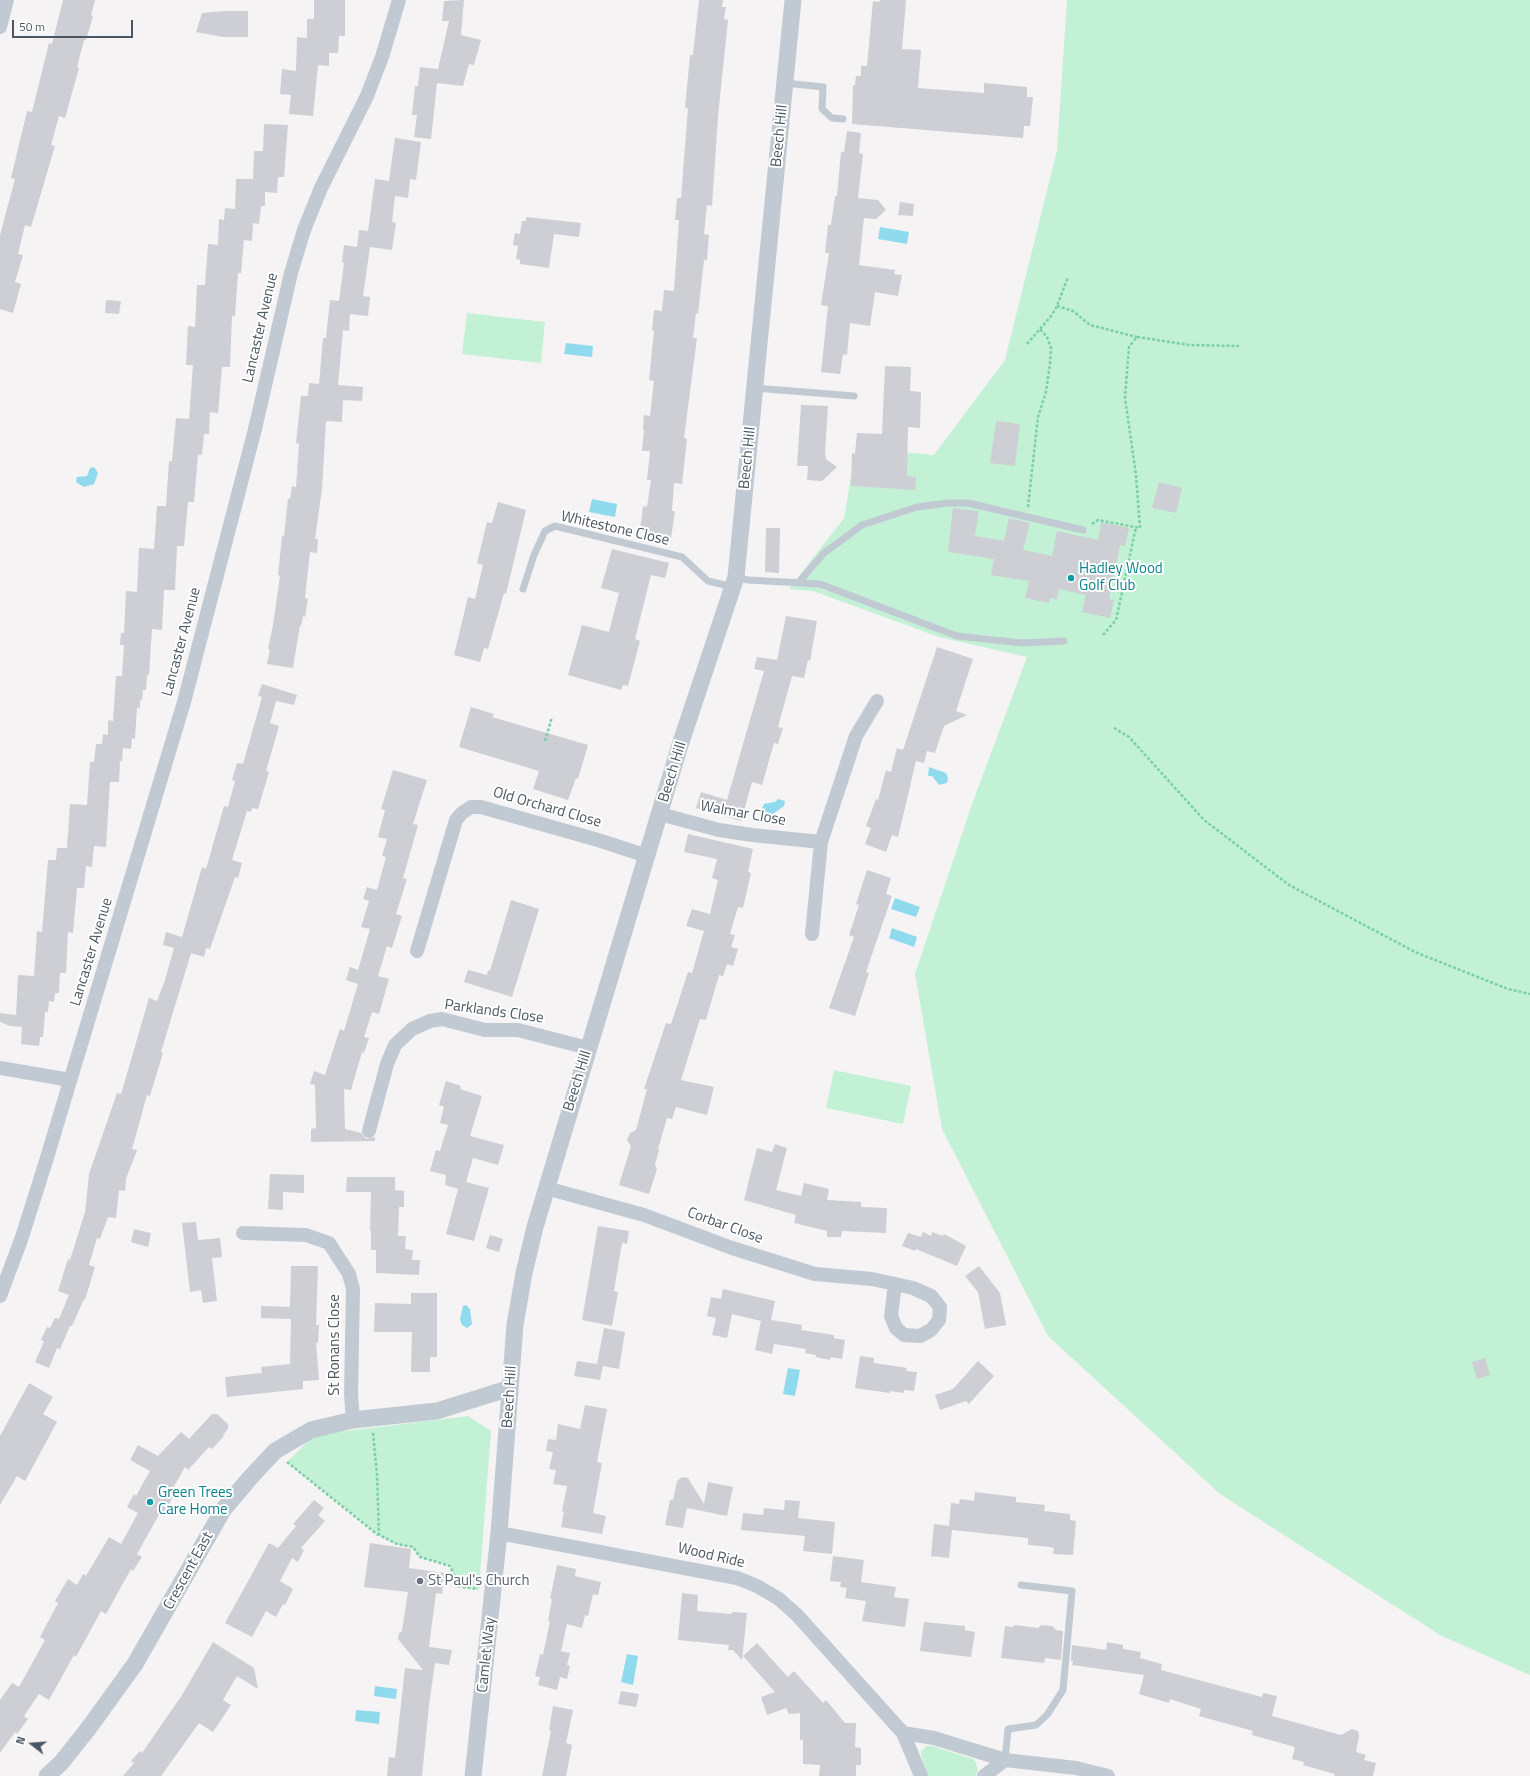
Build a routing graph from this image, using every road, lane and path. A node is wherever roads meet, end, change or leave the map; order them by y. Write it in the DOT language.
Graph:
graph roads {
  1 [pos="7,0"];
  2 [pos="399,0"];
  3 [pos="793,0"];
  4 [pos="0,27"];
  5 [pos="785,84"];
  6 [pos="843,119"];
  7 [pos="1068,277"];
  8 [pos="1057,306"];
  9 [pos="1040,329"];
  10 [pos="1136,337"];
  11 [pos="1027,344"];
  12 [pos="1239,346"];
  13 [pos="755,388"];
  14 [pos="854,396"];
  15 [pos="1028,507"];
  16 [pos="1136,527"];
  17 [pos="1083,530"];
  18 [pos="734,582"];
  19 [pos="799,582"];
  20 [pos="522,589"];
  21 [pos="1103,635"];
  22 [pos="1064,641"];
  23 [pos="877,701"];
  24 [pos="552,717"];
  25 [pos="1114,728"];
  26 [pos="545,741"];
  27 [pos="660,814"];
  28 [pos="821,842"];
  29 [pos="647,856"];
  30 [pos="812,934"];
  31 [pos="417,951"];
  32 [pos="1530,994"];
  33 [pos="588,1048"];
  34 [pos="0,1068"];
  35 [pos="70,1080"];
  36 [pos="368,1131"];
  37 [pos="546,1188"];
  38 [pos="243,1233"];
  39 [pos="895,1284"];
  40 [pos="0,1296"];
  41 [pos="510,1388"];
  42 [pos="371,1418"];
  43 [pos="353,1420"];
  44 [pos="275,1451"];
  45 [pos="499,1533"];
  46 [pos="379,1535"];
  47 [pos="1021,1585"];
  48 [pos="493,1591"];
  49 [pos="903,1733"];
  50 [pos="1005,1760"];
  51 [pos="47,1776"];
  52 [pos="473,1776"];
  53 [pos="920,1776"];
  54 [pos="984,1776"];
  55 [pos="1108,1776"];
  1 -- 4 [label="street"];
  2 -- 35 [label="street, Lancaster Avenue"];
  3 -- 5 [label="street, Beech Hill"];
  5 -- 6 [label="lane"];
  5 -- 13 [label="street, Beech Hill"];
  7 -- 8 [label="path"];
  8 -- 9 [label="path"];
  8 -- 10 [label="path"];
  9 -- 11 [label="path"];
  9 -- 15 [label="path"];
  10 -- 12 [label="path"];
  10 -- 16 [label="path"];
  13 -- 14 [label="lane"];
  13 -- 18 [label="street, Beech Hill"];
  16 -- 17 [label="path"];
  16 -- 21 [label="path"];
  17 -- 19 [label="lane"];
  18 -- 19 [label="lane, Whitestone Close"];
  18 -- 20 [label="lane, Whitestone Close"];
  18 -- 27 [label="street, Beech Hill"];
  19 -- 22 [label="lane, Whitestone Close"];
  23 -- 28 [label="street"];
  24 -- 26 [label="path"];
  25 -- 32 [label="path"];
  27 -- 28 [label="street, Walmar Close"];
  27 -- 29 [label="street, Beech Hill"];
  28 -- 30 [label="street"];
  29 -- 31 [label="street, Old Orchard Close"];
  29 -- 33 [label="street, Beech Hill"];
  33 -- 36 [label="street, Parklands Close"];
  33 -- 37 [label="street, Beech Hill"];
  34 -- 35 [label="street"];
  35 -- 40 [label="street, Lancaster Avenue"];
  37 -- 39 [label="street, Corbar Close"];
  37 -- 41 [label="street, Beech Hill"];
  38 -- 43 [label="street, St Ronans Close"];
  41 -- 42 [label="street, Crescent East"];
  41 -- 45 [label="street, Beech Hill"];
  42 -- 43 [label="street, Crescent East"];
  42 -- 46 [label="path"];
  43 -- 44 [label="street, Crescent East"];
  44 -- 46 [label="path"];
  44 -- 51 [label="street, Crescent East"];
  45 -- 48 [label="street, Camlet Way"];
  45 -- 49 [label="street, Wood Ride"];
  46 -- 48 [label="path"];
  47 -- 50 [label="lane"];
  48 -- 52 [label="street, Camlet Way"];
  49 -- 50 [label="street"];
  49 -- 53 [label="street, Wood Ride"];
  50 -- 54 [label="street"];
  50 -- 55 [label="street"];
}
